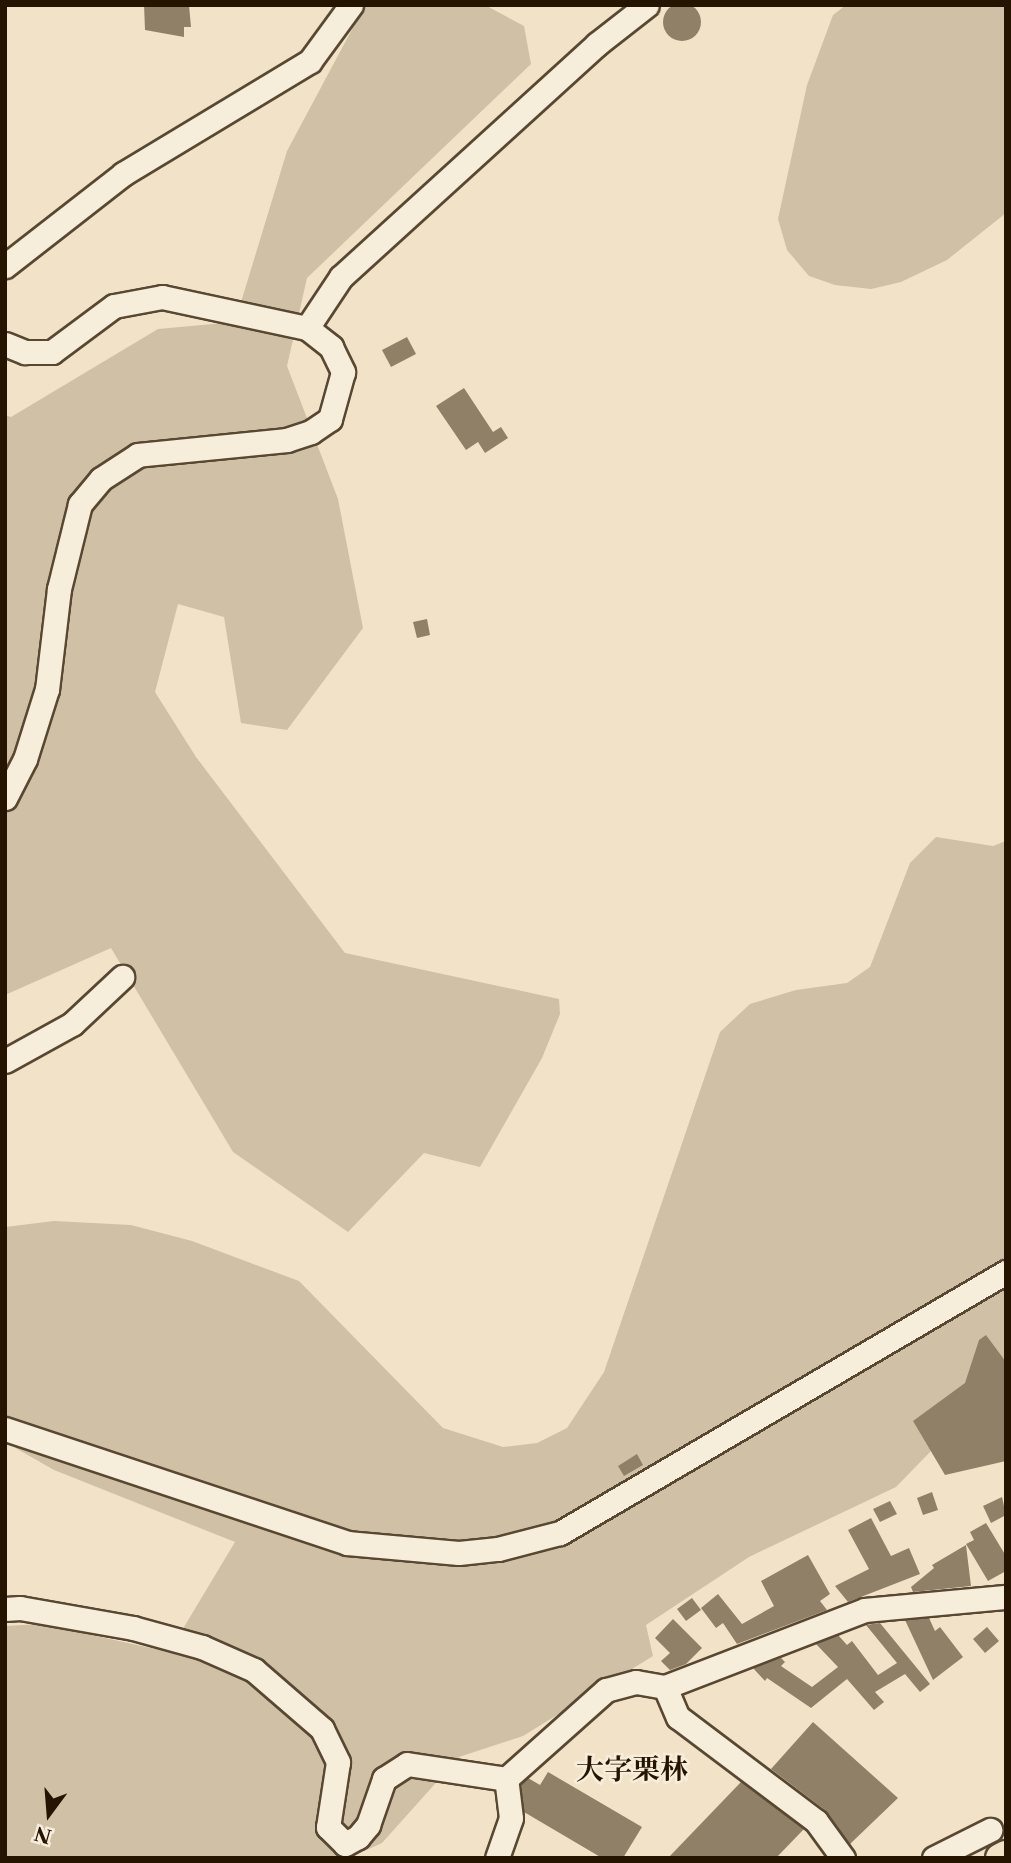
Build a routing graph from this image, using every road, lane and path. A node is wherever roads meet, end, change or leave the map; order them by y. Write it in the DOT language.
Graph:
graph roads {
  1 [pos="351,5"];
  2 [pos="647,5"];
  3 [pos="5,267"];
  4 [pos="307,328"];
  5 [pos="5,344"];
  6 [pos="5,798"];
  7 [pos="122,977"];
  8 [pos="5,1061"];
  9 [pos="1006,1272"];
  10 [pos="5,1429"];
  11 [pos="1006,1597"];
  12 [pos="5,1609"];
  13 [pos="665,1687"];
  14 [pos="506,1779"];
  15 [pos="990,1830"];
  16 [pos="1006,1855"];
  17 [pos="497,1858"];
  18 [pos="843,1858"];
  19 [pos="934,1858"];
  20 [pos="1000,1858"];
  1 -- 3 [label="street"];
  2 -- 4 [label="street"];
  4 -- 5 [label="street"];
  4 -- 6 [label="street"];
  7 -- 8 [label="street"];
  9 -- 10 [label="street"];
  11 -- 13 [label="street"];
  12 -- 14 [label="street"];
  13 -- 14 [label="street"];
  13 -- 18 [label="street"];
  14 -- 17 [label="street"];
  15 -- 19 [label="street"];
  16 -- 20 [label="main road"];
}
